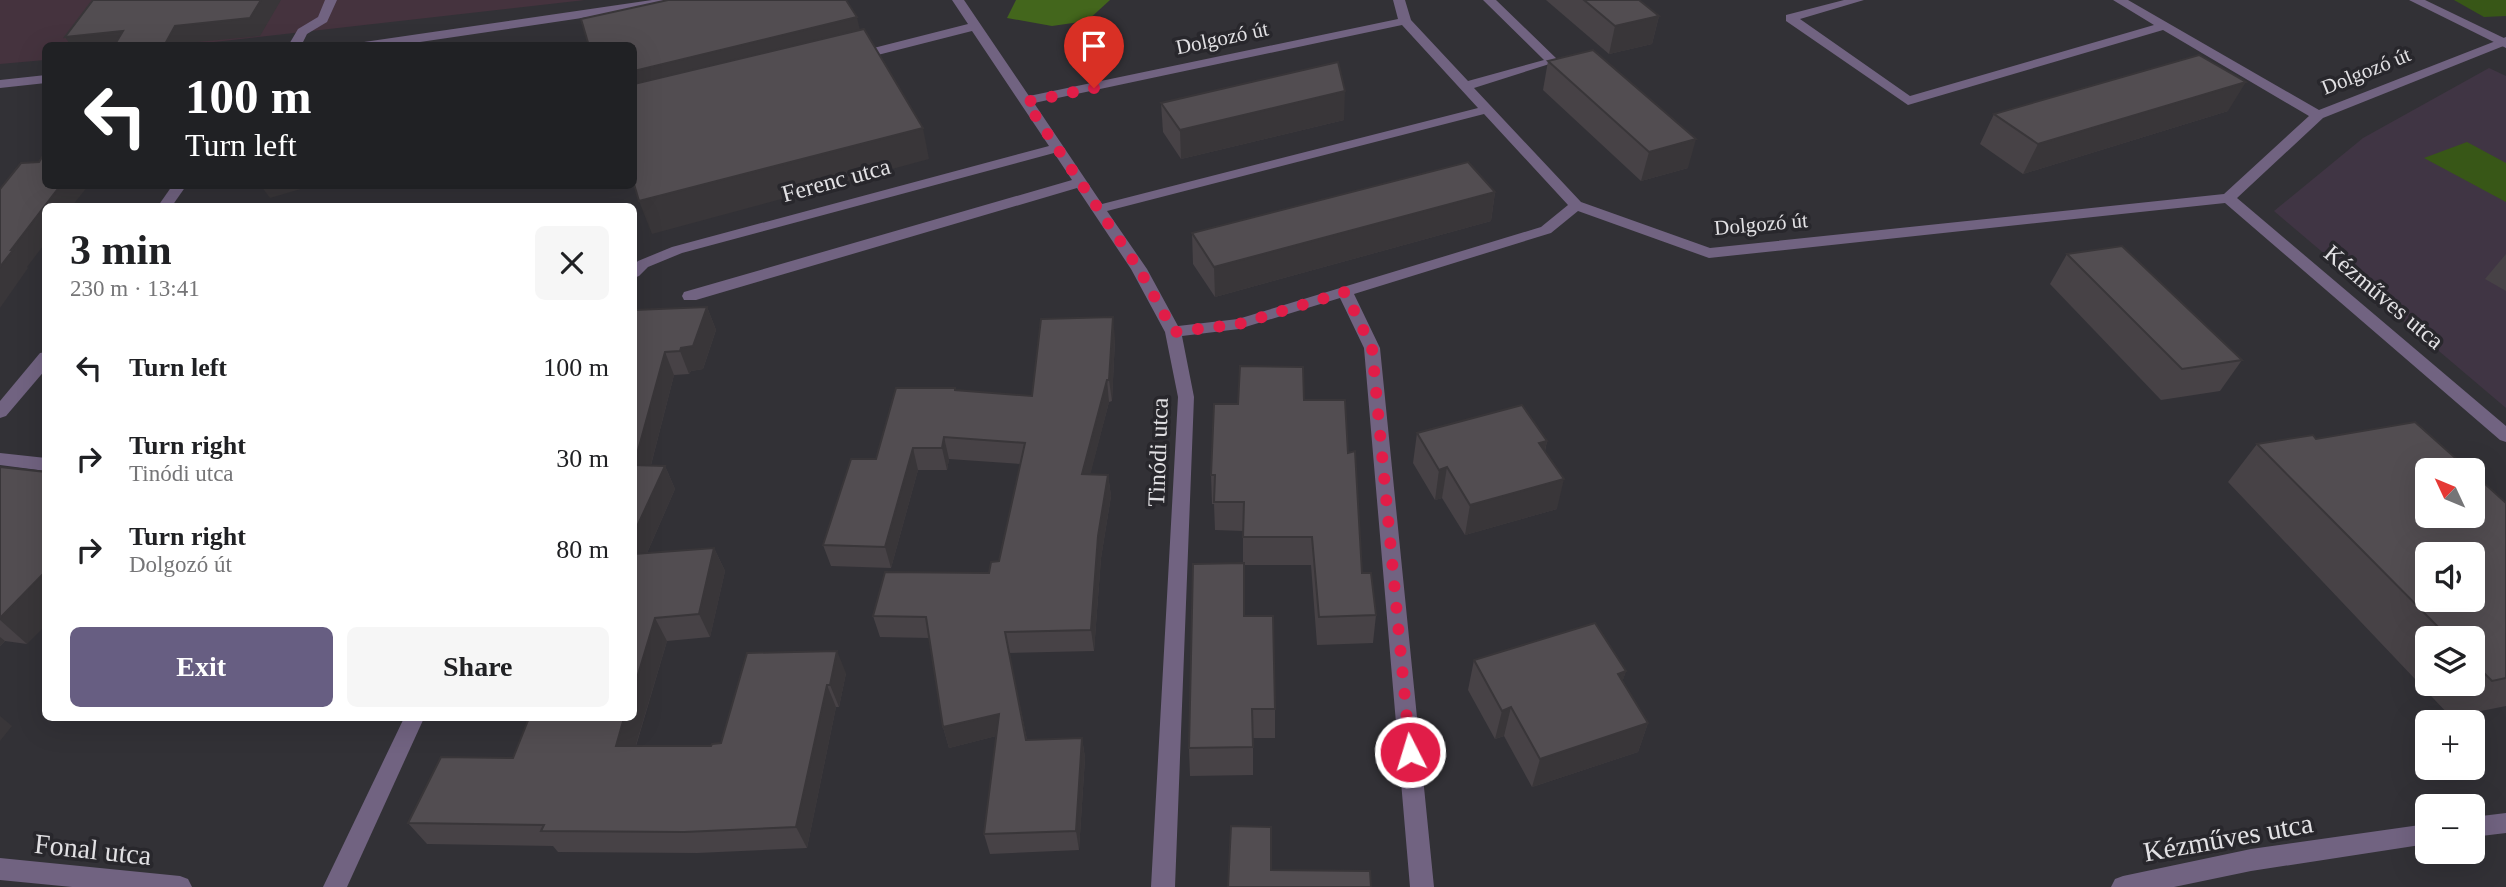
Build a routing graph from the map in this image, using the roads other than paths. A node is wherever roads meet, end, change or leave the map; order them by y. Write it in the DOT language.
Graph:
graph roads {
  1 [pos="331,0"];
  2 [pos="676,0"];
  3 [pos="958,0"];
  4 [pos="1399,0"];
  5 [pos="1489,0"];
  6 [pos="1858,0"];
  7 [pos="2119,0"];
  8 [pos="2415,0"];
  9 [pos="1405,21"];
  10 [pos="975,26"];
  11 [pos="2164,26"];
  12 [pos="296,42"];
  13 [pos="391,42"];
  14 [pos="2505,42"];
  15 [pos="845,60"];
  16 [pos="42,79"];
  17 [pos="0,84"];
  18 [pos="1467,86"];
  19 [pos="1026,102"];
  20 [pos="1488,109"];
  21 [pos="2318,115"];
  22 [pos="1058,148"];
  23 [pos="1082,182"];
  24 [pos="2228,198"];
  25 [pos="1576,205"];
  26 [pos="1098,209"];
  27 [pos="637,270"];
  28 [pos="1345,292"];
  29 [pos="690,296"];
  30 [pos="1174,332"];
  31 [pos="42,361"];
  32 [pos="0,412"];
  33 [pos="2506,436"];
  34 [pos="0,459"];
  35 [pos="42,464"];
  36 [pos="413,721"];
  37 [pos="2506,822"];
  38 [pos="2485,825"];
  39 [pos="2415,836"];
  40 [pos="0,869"];
  41 [pos="180,887"];
  42 [pos="335,887"];
  43 [pos="1163,887"];
  44 [pos="1422,887"];
  45 [pos="2123,887"];
  1 -- 12 [label="street"];
  2 -- 13 [label="street"];
  3 -- 10 [label="street, Tinódi utca"];
  4 -- 9 [label="street"];
  5 -- 18 [label="street"];
  6 -- 11 [label="street"];
  7 -- 11 [label="street"];
  8 -- 14 [label="street"];
  9 -- 18 [label="street, Dolgozó út"];
  9 -- 19 [label="street, Dolgozó út"];
  10 -- 15 [label="street"];
  10 -- 19 [label="street, Tinódi utca"];
  11 -- 21 [label="street"];
  14 -- 21 [label="street, Dolgozó út"];
  16 -- 17 [label="street"];
  18 -- 20 [label="street, Dolgozó út"];
  19 -- 22 [label="street, Tinódi utca"];
  20 -- 25 [label="street, Dolgozó út"];
  20 -- 26 [label="street"];
  21 -- 24 [label="street, Dolgozó út"];
  22 -- 23 [label="street, Tinódi utca"];
  22 -- 27 [label="street, Ferenc utca"];
  23 -- 26 [label="street, Tinódi utca"];
  23 -- 29 [label="street"];
  24 -- 25 [label="street, Dolgozó út"];
  24 -- 33 [label="street, Kézműves utca"];
  25 -- 28 [label="street"];
  26 -- 30 [label="street, Tinódi utca"];
  28 -- 30 [label="street"];
  28 -- 44 [label="street"];
  30 -- 43 [label="street, Tinódi utca"];
  31 -- 32 [label="street"];
  34 -- 35 [label="street"];
  36 -- 42 [label="street"];
  37 -- 38 [label="street"];
  39 -- 45 [label="street, Kézműves utca"];
  40 -- 41 [label="street, Fonal utca"];
}
